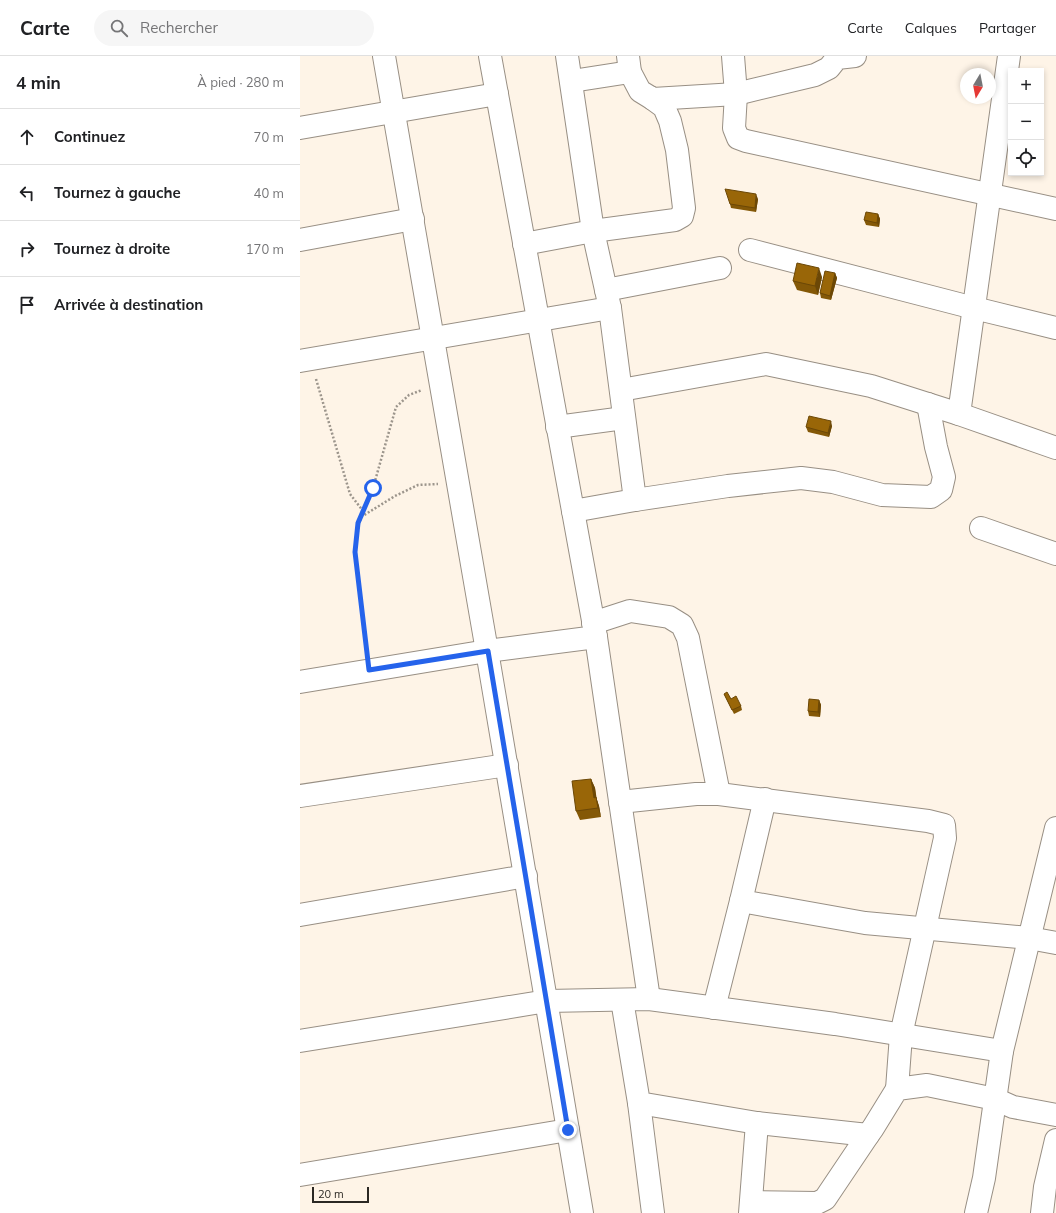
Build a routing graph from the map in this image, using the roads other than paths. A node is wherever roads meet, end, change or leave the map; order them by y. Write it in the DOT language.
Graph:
graph roads {
  1 [pos="384,56"];
  2 [pos="490,56"];
  3 [pos="567,56"];
  4 [pos="733,56"];
  5 [pos="1009,56"];
  6 [pos="843,57"];
  7 [pos="629,64"];
  8 [pos="572,81"];
  9 [pos="497,94"];
  10 [pos="736,94"];
  11 [pos="653,99"];
  12 [pos="394,111"];
  13 [pos="300,128"];
  14 [pos="990,194"];
  15 [pos="1056,209"];
  16 [pos="413,219"];
  17 [pos="593,231"];
  18 [pos="300,240"];
  19 [pos="524,244"];
  20 [pos="750,250"];
  21 [pos="720,268"];
  22 [pos="608,299"];
  23 [pos="974,308"];
  24 [pos="538,320"];
  25 [pos="1056,328"];
  26 [pos="433,338"];
  27 [pos="305,360"];
  28 [pos="621,390"];
  29 [pos="928,404"];
  30 [pos="959,414"];
  31 [pos="624,418"];
  32 [pos="557,427"];
  33 [pos="1056,448"];
  34 [pos="636,500"];
  35 [pos="573,511"];
  36 [pos="981,528"];
  37 [pos="1056,554"];
  38 [pos="594,630"];
  39 [pos="488,651"];
  40 [pos="300,682"];
  41 [pos="507,765"];
  42 [pos="719,794"];
  43 [pos="300,796"];
  44 [pos="765,799"];
  45 [pos="620,802"];
  46 [pos="1056,828"];
  47 [pos="526,876"];
  48 [pos="741,901"];
  49 [pos="300,915"];
  50 [pos="924,928"];
  51 [pos="1029,938"];
  52 [pos="1056,943"];
  53 [pos="649,999"];
  54 [pos="622,1000"];
  55 [pos="547,1001"];
  56 [pos="714,1008"];
  57 [pos="901,1035"];
  58 [pos="300,1041"];
  59 [pos="1002,1051"];
  60 [pos="897,1089"];
  61 [pos="995,1099"];
  62 [pos="639,1103"];
  63 [pos="1056,1115"];
  64 [pos="757,1123"];
  65 [pos="568,1130"];
  66 [pos="868,1135"];
  67 [pos="1056,1140"];
  68 [pos="300,1176"];
  69 [pos="751,1207"];
  70 [pos="582,1213"];
  71 [pos="653,1213"];
  72 [pos="976,1213"];
  73 [pos="1042,1213"];
  1 -- 12 [label="street"];
  2 -- 9 [label="street"];
  3 -- 8 [label="street"];
  4 -- 10 [label="street"];
  5 -- 14 [label="street"];
  6 -- 10 [label="street"];
  7 -- 8 [label="street"];
  7 -- 11 [label="street"];
  8 -- 17 [label="street"];
  9 -- 12 [label="street"];
  9 -- 19 [label="street"];
  10 -- 11 [label="street"];
  10 -- 14 [label="street"];
  11 -- 17 [label="street"];
  12 -- 13 [label="street"];
  12 -- 16 [label="street"];
  14 -- 15 [label="street"];
  14 -- 23 [label="street"];
  16 -- 18 [label="street"];
  16 -- 26 [label="street"];
  17 -- 19 [label="street"];
  17 -- 22 [label="street"];
  19 -- 24 [label="street"];
  20 -- 23 [label="street"];
  21 -- 22 [label="street"];
  22 -- 24 [label="street"];
  22 -- 28 [label="street"];
  23 -- 25 [label="street"];
  23 -- 30 [label="street"];
  24 -- 26 [label="street"];
  24 -- 32 [label="street"];
  26 -- 27 [label="street"];
  26 -- 39 [label="street"];
  28 -- 29 [label="street"];
  28 -- 31 [label="street"];
  29 -- 30 [label="street"];
  29 -- 34 [label="street"];
  30 -- 33 [label="street"];
  31 -- 32 [label="street"];
  31 -- 34 [label="street"];
  32 -- 35 [label="street"];
  34 -- 35 [label="street"];
  35 -- 38 [label="street"];
  36 -- 37 [label="street"];
  38 -- 39 [label="street"];
  38 -- 42 [label="street"];
  38 -- 45 [label="street"];
  39 -- 40 [label="street"];
  39 -- 41 [label="street"];
  41 -- 43 [label="street"];
  41 -- 47 [label="street"];
  42 -- 44 [label="street"];
  42 -- 45 [label="street"];
  44 -- 48 [label="street"];
  44 -- 50 [label="street"];
  45 -- 53 [label="street"];
  46 -- 51 [label="street"];
  47 -- 49 [label="street"];
  47 -- 55 [label="street"];
  48 -- 50 [label="street"];
  48 -- 56 [label="street"];
  50 -- 51 [label="street"];
  50 -- 57 [label="street"];
  51 -- 52 [label="street"];
  51 -- 59 [label="street"];
  53 -- 54 [label="street"];
  53 -- 56 [label="street"];
  54 -- 55 [label="street"];
  54 -- 62 [label="street"];
  55 -- 58 [label="street"];
  55 -- 65 [label="street"];
  56 -- 57 [label="street"];
  57 -- 59 [label="street"];
  57 -- 60 [label="street"];
  59 -- 61 [label="street"];
  60 -- 61 [label="street"];
  60 -- 66 [label="street"];
  61 -- 63 [label="street"];
  61 -- 72 [label="street"];
  62 -- 64 [label="street"];
  62 -- 71 [label="street"];
  64 -- 66 [label="street"];
  64 -- 69 [label="street"];
  65 -- 68 [label="street"];
  65 -- 70 [label="street"];
  66 -- 69 [label="street"];
  67 -- 73 [label="street"];
}
